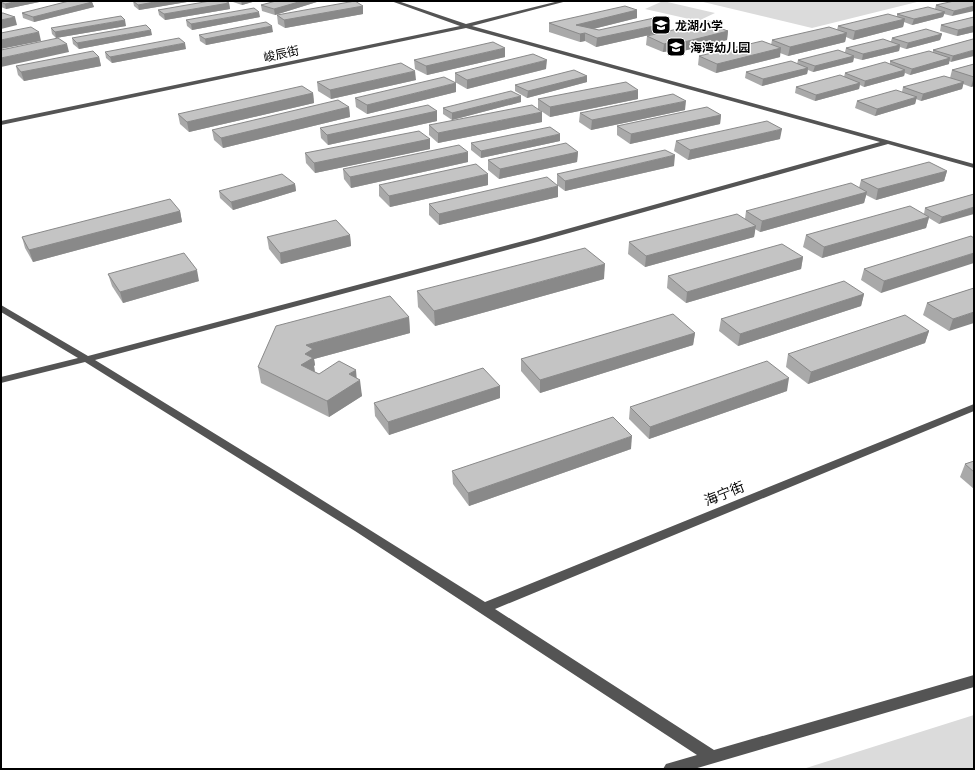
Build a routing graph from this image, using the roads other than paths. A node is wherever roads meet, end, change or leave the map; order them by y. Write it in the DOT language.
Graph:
graph roads {
  1 [pos="393,1"];
  2 [pos="566,1"];
  3 [pos="466,26"];
  4 [pos="1,123"];
  5 [pos="888,142"];
  6 [pos="974,166"];
  7 [pos="1,308"];
  8 [pos="88,359"];
  9 [pos="1,380"];
  10 [pos="974,406"];
  11 [pos="486,608"];
  12 [pos="974,681"];
  13 [pos="713,757"];
  14 [pos="671,769"];
  1 -- 3 [label="street"];
  2 -- 3 [label="street, 峻辰街"];
  3 -- 4 [label="street, 峻辰街"];
  3 -- 5 [label="street"];
  5 -- 6 [label="street"];
  5 -- 8 [label="street"];
  7 -- 8 [label="street"];
  8 -- 9 [label="street"];
  8 -- 11 [label="street"];
  10 -- 11 [label="street, 海宁街"];
  11 -- 13 [label="street"];
  12 -- 13 [label="street"];
  13 -- 14 [label="street"];
}
